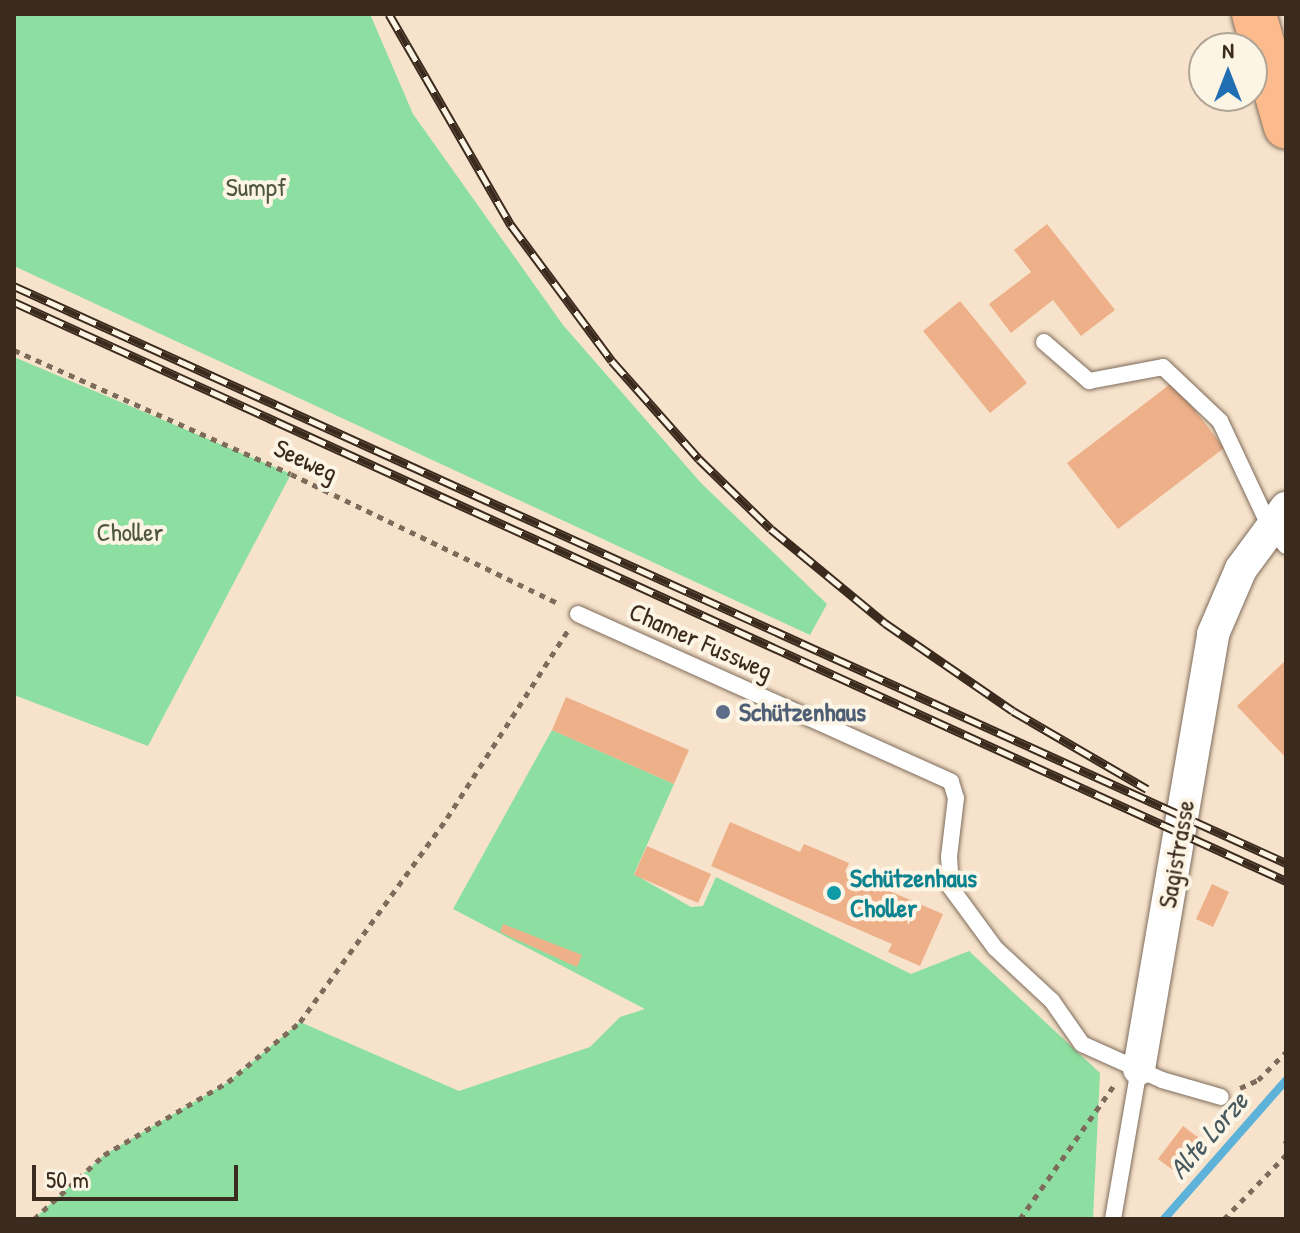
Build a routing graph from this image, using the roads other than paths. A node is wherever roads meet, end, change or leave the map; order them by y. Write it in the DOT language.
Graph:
graph roads {
  1 [pos="1254,14"];
  2 [pos="1286,127"];
  3 [pos="1044,342"];
  4 [pos="1280,526"];
  5 [pos="578,614"];
  6 [pos="1139,1069"];
  7 [pos="1221,1097"];
  8 [pos="1113,1219"];
  1 -- 2 [label="main road"];
  3 -- 4 [label="lane"];
  4 -- 6 [label="street, Sagistrasse"];
  5 -- 6 [label="lane, Chamer Fussweg"];
  6 -- 7 [label="lane, Chamer Fussweg"];
  6 -- 8 [label="lane, Sagistrasse"];
}
